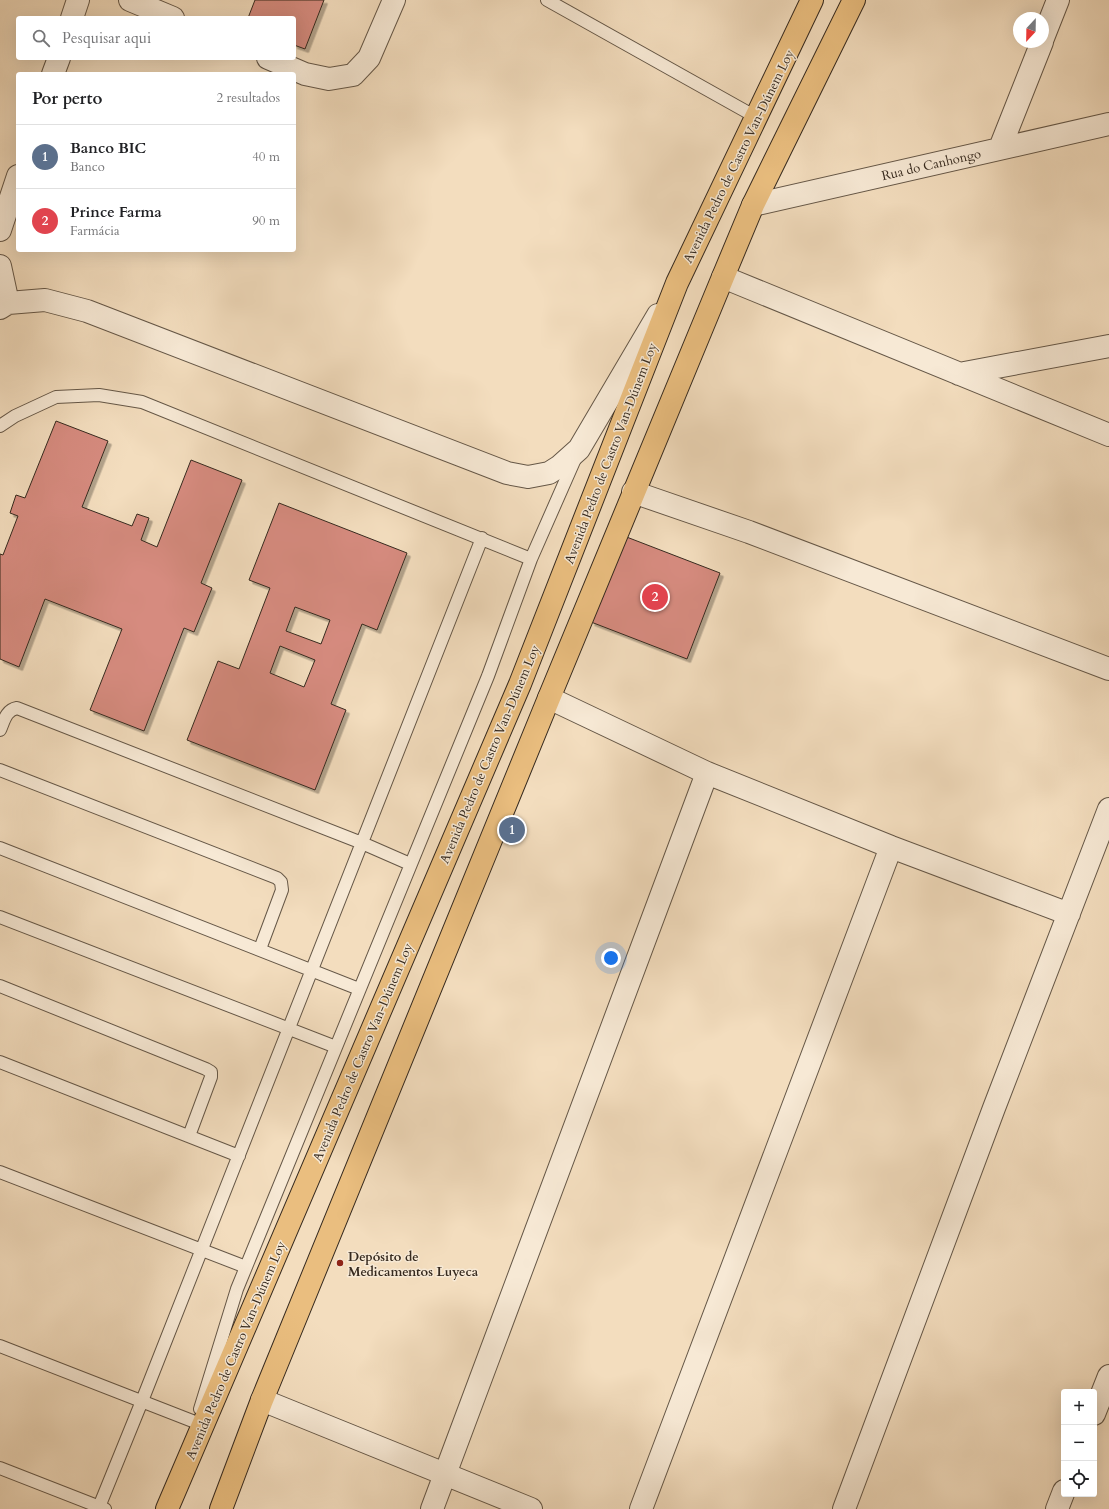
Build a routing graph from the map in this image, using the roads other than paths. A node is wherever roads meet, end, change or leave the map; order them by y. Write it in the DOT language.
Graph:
graph roads {
  1 [pos="78,0"];
  2 [pos="130,0"];
  3 [pos="394,0"];
  4 [pos="547,0"];
  5 [pos="812,0"];
  6 [pos="854,0"];
  7 [pos="1058,0"];
  8 [pos="73,16"];
  9 [pos="168,16"];
  10 [pos="1049,23"];
  11 [pos="1040,48"];
  12 [pos="58,60"];
  13 [pos="273,60"];
  14 [pos="54,72"];
  15 [pos="756,117"];
  16 [pos="1109,124"];
  17 [pos="1000,148"];
  18 [pos="16,182"];
  19 [pos="754,205"];
  20 [pos="0,230"];
  21 [pos="0,266"];
  22 [pos="723,277"];
  23 [pos="676,283"];
  24 [pos="4,306"];
  25 [pos="1109,346"];
  26 [pos="959,374"];
  27 [pos="0,426"];
  28 [pos="1109,435"];
  29 [pos="579,449"];
  30 [pos="633,492"];
  31 [pos="482,538"];
  32 [pos="531,559"];
  33 [pos="1109,669"];
  34 [pos="549,698"];
  35 [pos="0,730"];
  36 [pos="0,770"];
  37 [pos="707,773"];
  38 [pos="1109,809"];
  39 [pos="362,843"];
  40 [pos="891,847"];
  41 [pos="0,848"];
  42 [pos="410,864"];
  43 [pos="1070,914"];
  44 [pos="0,917"];
  45 [pos="260,949"];
  46 [pos="312,970"];
  47 [pos="0,986"];
  48 [pos="359,989"];
  49 [pos="289,1029"];
  50 [pos="336,1047"];
  51 [pos="0,1062"];
  52 [pos="189,1136"];
  53 [pos="239,1156"];
  54 [pos="0,1172"];
  55 [pos="202,1250"];
  56 [pos="246,1267"];
  57 [pos="0,1346"];
  58 [pos="1109,1376"];
  59 [pos="262,1400"];
  60 [pos="142,1401"];
  61 [pos="1097,1406"];
  62 [pos="196,1422"];
  63 [pos="0,1468"];
  64 [pos="446,1475"];
  65 [pos="1062,1497"];
  66 [pos="171,1501"];
  67 [pos="102,1508"];
  68 [pos="221,1509"];
  69 [pos="432,1509"];
  70 [pos="531,1509"];
  71 [pos="641,1509"];
  72 [pos="844,1509"];
  73 [pos="1057,1509"];
  1 -- 8 [label="street"];
  2 -- 9 [label="street"];
  3 -- 13 [label="street"];
  4 -- 15 [label="lane"];
  5 -- 15 [label="highway, Avenida Pedro de Castro Van-Dúnem Loy"];
  6 -- 19 [label="highway"];
  7 -- 10 [label="street"];
  11 -- 17 [label="street"];
  12 -- 14 [label="street"];
  15 -- 23 [label="highway, Avenida Pedro de Castro Van-Dúnem Loy"];
  16 -- 17 [label="street, Rua do Canhongo"];
  17 -- 19 [label="street, Rua do Canhongo"];
  18 -- 20 [label="street"];
  19 -- 22 [label="highway"];
  21 -- 24 [label="street"];
  22 -- 26 [label="street"];
  22 -- 30 [label="highway"];
  23 -- 29 [label="street"];
  23 -- 66 [label="highway, Avenida Pedro de Castro Van-Dúnem Loy"];
  24 -- 29 [label="street"];
  25 -- 26 [label="street"];
  26 -- 28 [label="street"];
  27 -- 31 [label="lane"];
  29 -- 32 [label="lane"];
  30 -- 33 [label="street"];
  30 -- 34 [label="highway"];
  31 -- 32 [label="lane"];
  31 -- 39 [label="lane"];
  32 -- 42 [label="lane"];
  34 -- 37 [label="street"];
  34 -- 59 [label="highway"];
  35 -- 39 [label="lane"];
  36 -- 45 [label="lane"];
  37 -- 40 [label="street"];
  37 -- 64 [label="street"];
  38 -- 43 [label="street"];
  39 -- 42 [label="lane"];
  39 -- 46 [label="lane"];
  40 -- 43 [label="street"];
  40 -- 71 [label="street"];
  41 -- 45 [label="lane"];
  42 -- 48 [label="lane"];
  43 -- 72 [label="street"];
  44 -- 49 [label="lane"];
  45 -- 46 [label="lane"];
  46 -- 48 [label="lane"];
  46 -- 49 [label="lane"];
  47 -- 52 [label="lane"];
  48 -- 50 [label="lane"];
  49 -- 50 [label="lane"];
  49 -- 53 [label="lane"];
  50 -- 56 [label="lane"];
  51 -- 52 [label="lane"];
  52 -- 53 [label="lane"];
  53 -- 55 [label="lane"];
  54 -- 55 [label="lane"];
  55 -- 56 [label="lane"];
  55 -- 60 [label="lane"];
  56 -- 62 [label="lane"];
  57 -- 60 [label="lane"];
  58 -- 61 [label="street"];
  59 -- 64 [label="street"];
  59 -- 68 [label="highway"];
  60 -- 62 [label="lane"];
  60 -- 67 [label="lane"];
  62 -- 66 [label="lane"];
  63 -- 67 [label="lane"];
  64 -- 69 [label="street"];
  64 -- 70 [label="street"];
  65 -- 73 [label="street"];
}
